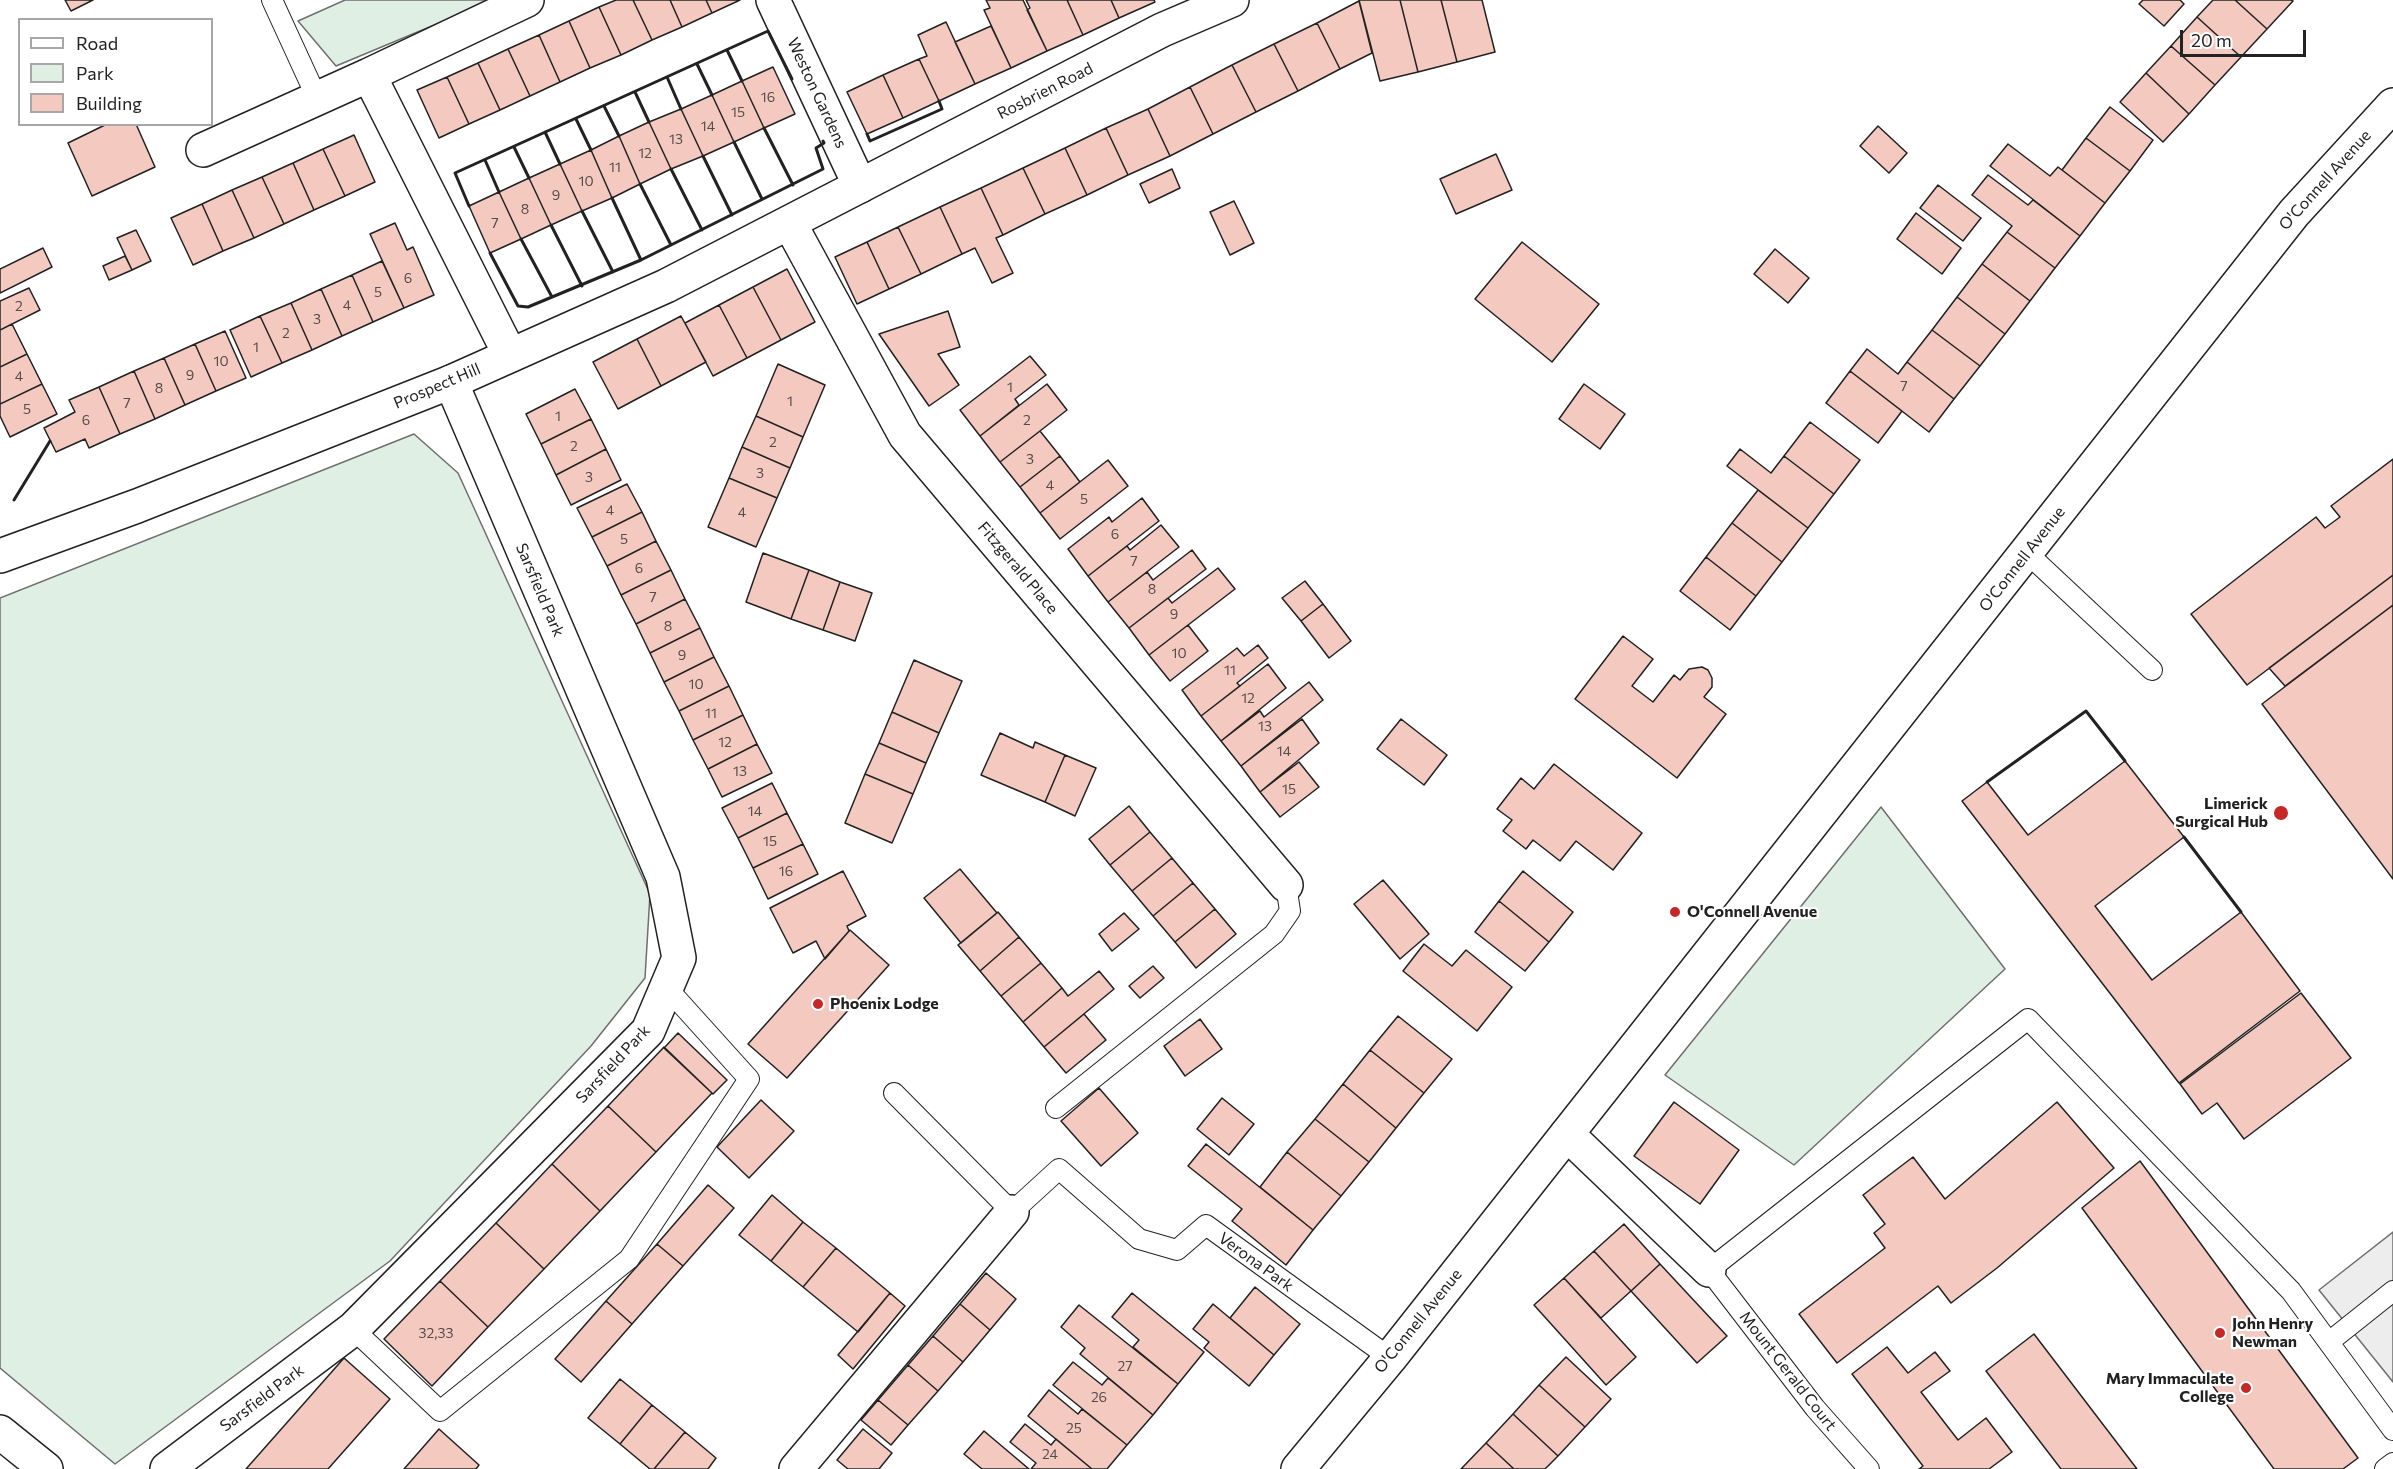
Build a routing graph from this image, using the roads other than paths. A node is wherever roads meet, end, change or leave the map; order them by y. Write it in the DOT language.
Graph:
graph roads {
  1 [pos="272,0"];
  2 [pos="527,0"];
  3 [pos="773,0"];
  4 [pos="1232,0"];
  5 [pos="369,75"];
  6 [pos="317,99"];
  7 [pos="2393,105"];
  8 [pos="203,150"];
  9 [pos="860,186"];
  10 [pos="790,224"];
  11 [pos="510,355"];
  12 [pos="451,382"];
  13 [pos="2027,554"];
  14 [pos="0,556"];
  15 [pos="2152,670"];
  16 [pos="1286,885"];
  17 [pos="666,987"];
  18 [pos="894,1093"];
  19 [pos="1056,1108"];
  20 [pos="1567,1134"];
  21 [pos="1012,1212"];
  22 [pos="1709,1270"];
  23 [pos="2393,1291"];
  24 [pos="354,1329"];
  25 [pos="2329,1342"];
  26 [pos="1390,1358"];
  27 [pos="2393,1430"];
  28 [pos="0,1432"];
  29 [pos="2393,1463"];
  30 [pos="1306,1466"];
  31 [pos="46,1469"];
  32 [pos="167,1469"];
  33 [pos="796,1469"];
  34 [pos="1869,1469"];
  35 [pos="2385,1469"];
  1 -- 6 [label="lane"];
  2 -- 5 [label="street"];
  3 -- 9 [label="street, Weston Gardens"];
  4 -- 9 [label="street, Rosbrien Road"];
  5 -- 6 [label="street"];
  5 -- 11 [label="street"];
  6 -- 8 [label="street"];
  7 -- 13 [label="street, O'Connell Avenue"];
  9 -- 10 [label="street, Prospect Hill"];
  10 -- 11 [label="street, Prospect Hill"];
  10 -- 16 [label="street, Fitzgerald Place"];
  11 -- 12 [label="street, Prospect Hill"];
  12 -- 14 [label="street, Prospect Hill"];
  12 -- 17 [label="street, Sarsfield Park"];
  13 -- 15 [label="lane"];
  13 -- 20 [label="street, O'Connell Avenue"];
  16 -- 19 [label="lane"];
  17 -- 24 [label="street, Sarsfield Park"];
  17 -- 24 [label="lane"];
  18 -- 21 [label="lane"];
  20 -- 22 [label="street"];
  20 -- 26 [label="street, O'Connell Avenue"];
  21 -- 26 [label="lane, Verona Park"];
  21 -- 33 [label="street, Verona Park"];
  22 -- 25 [label="lane"];
  22 -- 34 [label="lane, Mount Gerald Court"];
  23 -- 25 [label="lane"];
  24 -- 32 [label="street, Sarsfield Park"];
  25 -- 27 [label="lane"];
  26 -- 30 [label="street, O'Connell Avenue"];
  28 -- 31 [label="street"];
  29 -- 35 [label="lane"];
}
